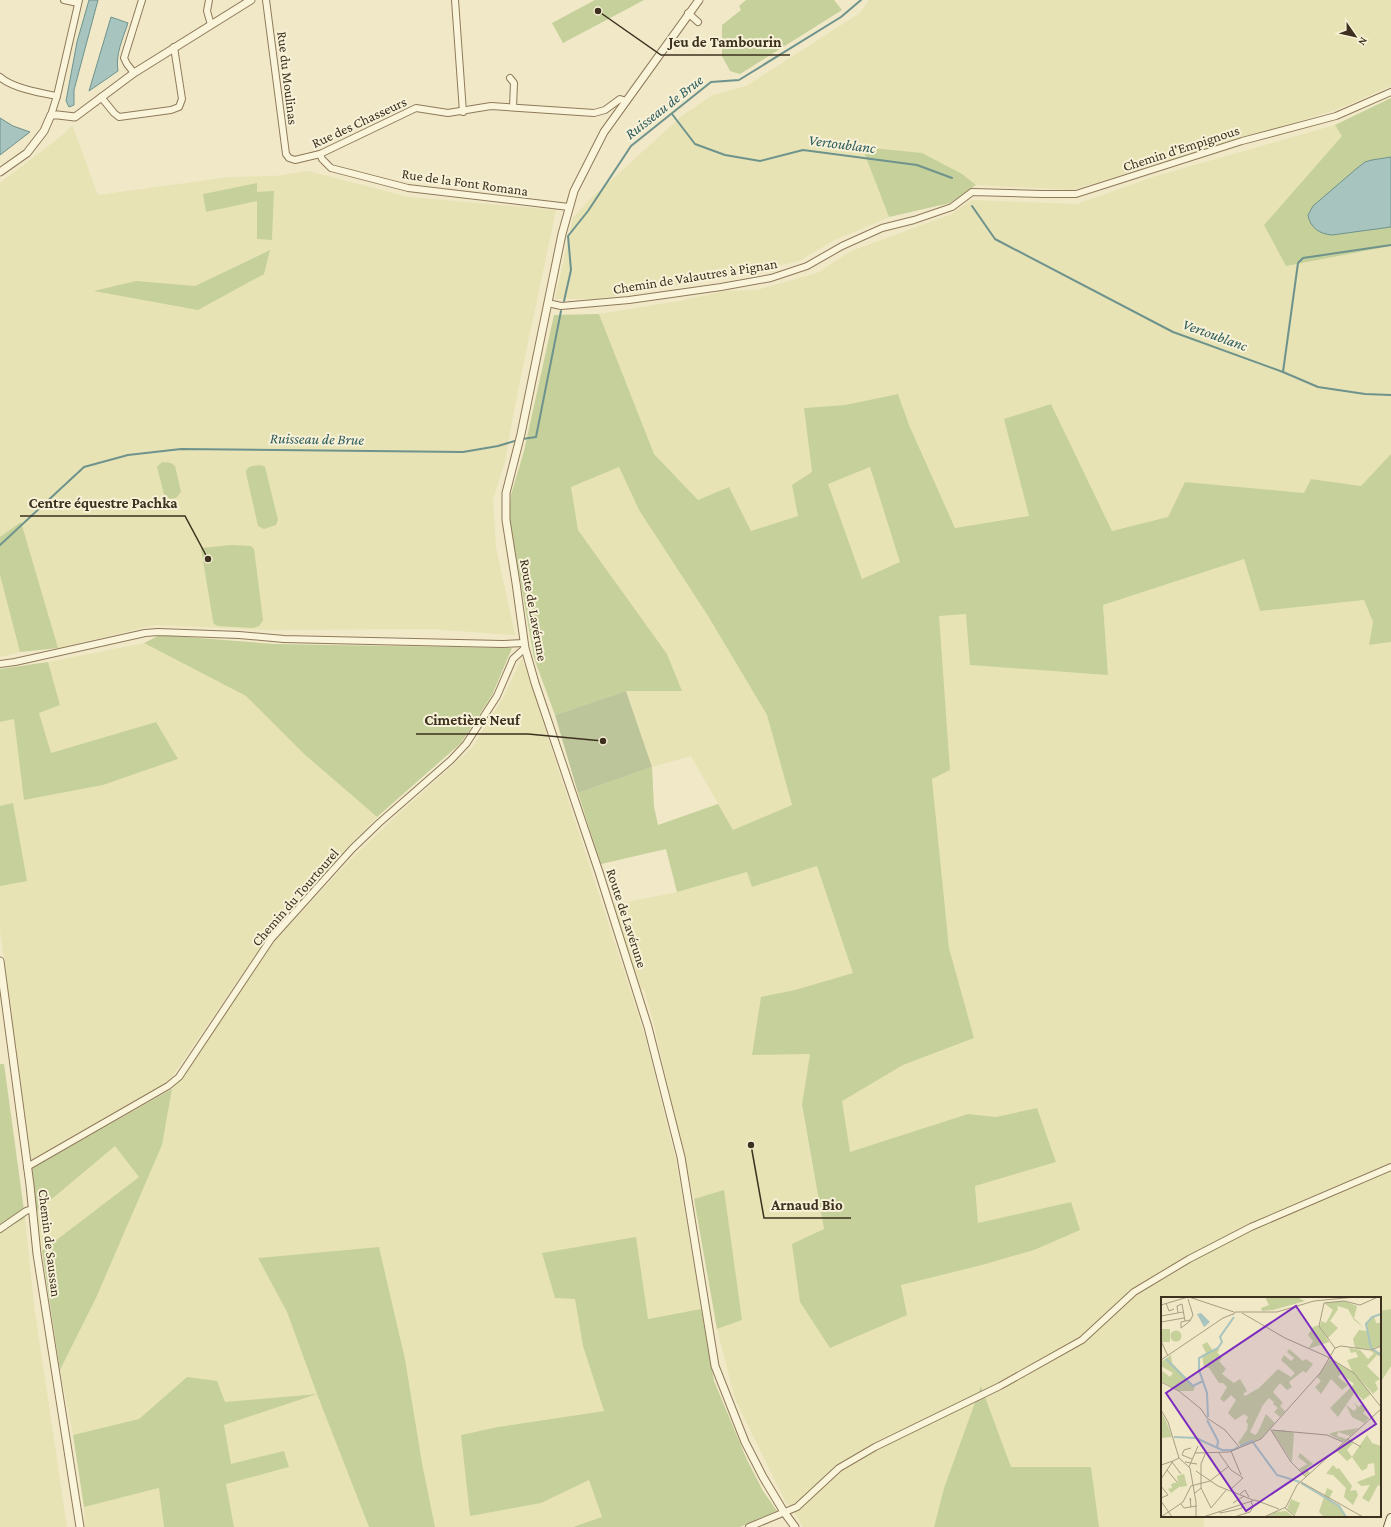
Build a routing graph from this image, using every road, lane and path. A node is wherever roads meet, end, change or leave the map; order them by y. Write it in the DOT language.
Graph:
graph roads {
  1 [pos="64,0"];
  2 [pos="142,0"];
  3 [pos="209,0"];
  4 [pos="251,0"];
  5 [pos="266,0"];
  6 [pos="455,0"];
  7 [pos="699,0"];
  8 [pos="78,2"];
  9 [pos="688,13"];
  10 [pos="698,22"];
  11 [pos="211,25"];
  12 [pos="174,47"];
  13 [pos="134,73"];
  14 [pos="0,77"];
  15 [pos="510,78"];
  16 [pos="1391,92"];
  17 [pos="57,96"];
  18 [pos="101,98"];
  19 [pos="626,101"];
  20 [pos="513,107"];
  21 [pos="463,112"];
  22 [pos="51,116"];
  23 [pos="320,154"];
  24 [pos="289,158"];
  25 [pos="0,172"];
  26 [pos="972,192"];
  27 [pos="569,207"];
  28 [pos="548,303"];
  29 [pos="524,646"];
  30 [pos="0,664"];
  31 [pos="0,961"];
  32 [pos="27,1167"];
  33 [pos="1391,1167"];
  34 [pos="32,1209"];
  35 [pos="0,1229"];
  36 [pos="784,1512"];
  37 [pos="1391,1518"];
  38 [pos="80,1527"];
  39 [pos="749,1527"];
  40 [pos="795,1527"];
  41 [pos="1388,1527"];
  1 -- 8 [label="street"];
  2 -- 13 [label="street"];
  3 -- 11 [label="street"];
  4 -- 11 [label="street"];
  5 -- 24 [label="street, Rue du Moulinas"];
  6 -- 21 [label="street"];
  7 -- 9 [label="street, Route de Lavérune"];
  8 -- 17 [label="street"];
  9 -- 10 [label="street"];
  9 -- 19 [label="street, Route de Lavérune"];
  11 -- 12 [label="street"];
  12 -- 13 [label="street"];
  12 -- 18 [label="street"];
  13 -- 18 [label="street"];
  14 -- 17 [label="street"];
  15 -- 20 [label="street"];
  16 -- 26 [label="street, Chemin d'Empignous"];
  17 -- 22 [label="street"];
  18 -- 22 [label="street"];
  19 -- 20 [label="street, Rue des Chasseurs"];
  19 -- 27 [label="street, Route de Lavérune"];
  20 -- 21 [label="street, Rue des Chasseurs"];
  21 -- 23 [label="street, Rue des Chasseurs"];
  22 -- 25 [label="street"];
  23 -- 24 [label="street, Rue des Chasseurs"];
  23 -- 27 [label="street, Rue de la Font Romana"];
  26 -- 28 [label="street, Chemin de Valautres à Pignan"];
  27 -- 28 [label="street, Route de Lavérune"];
  28 -- 29 [label="street, Route de Lavérune"];
  29 -- 30 [label="street"];
  29 -- 32 [label="street, Chemin du Tourtourel"];
  29 -- 36 [label="street, Route de Lavérune"];
  31 -- 32 [label="street, Chemin de Saussan"];
  32 -- 34 [label="street, Chemin de Saussan"];
  33 -- 36 [label="street"];
  34 -- 35 [label="street"];
  34 -- 38 [label="street, Chemin de Saussan"];
  36 -- 39 [label="street"];
  36 -- 40 [label="street, Route de Lavérune"];
  37 -- 41 [label="main road"];
}
